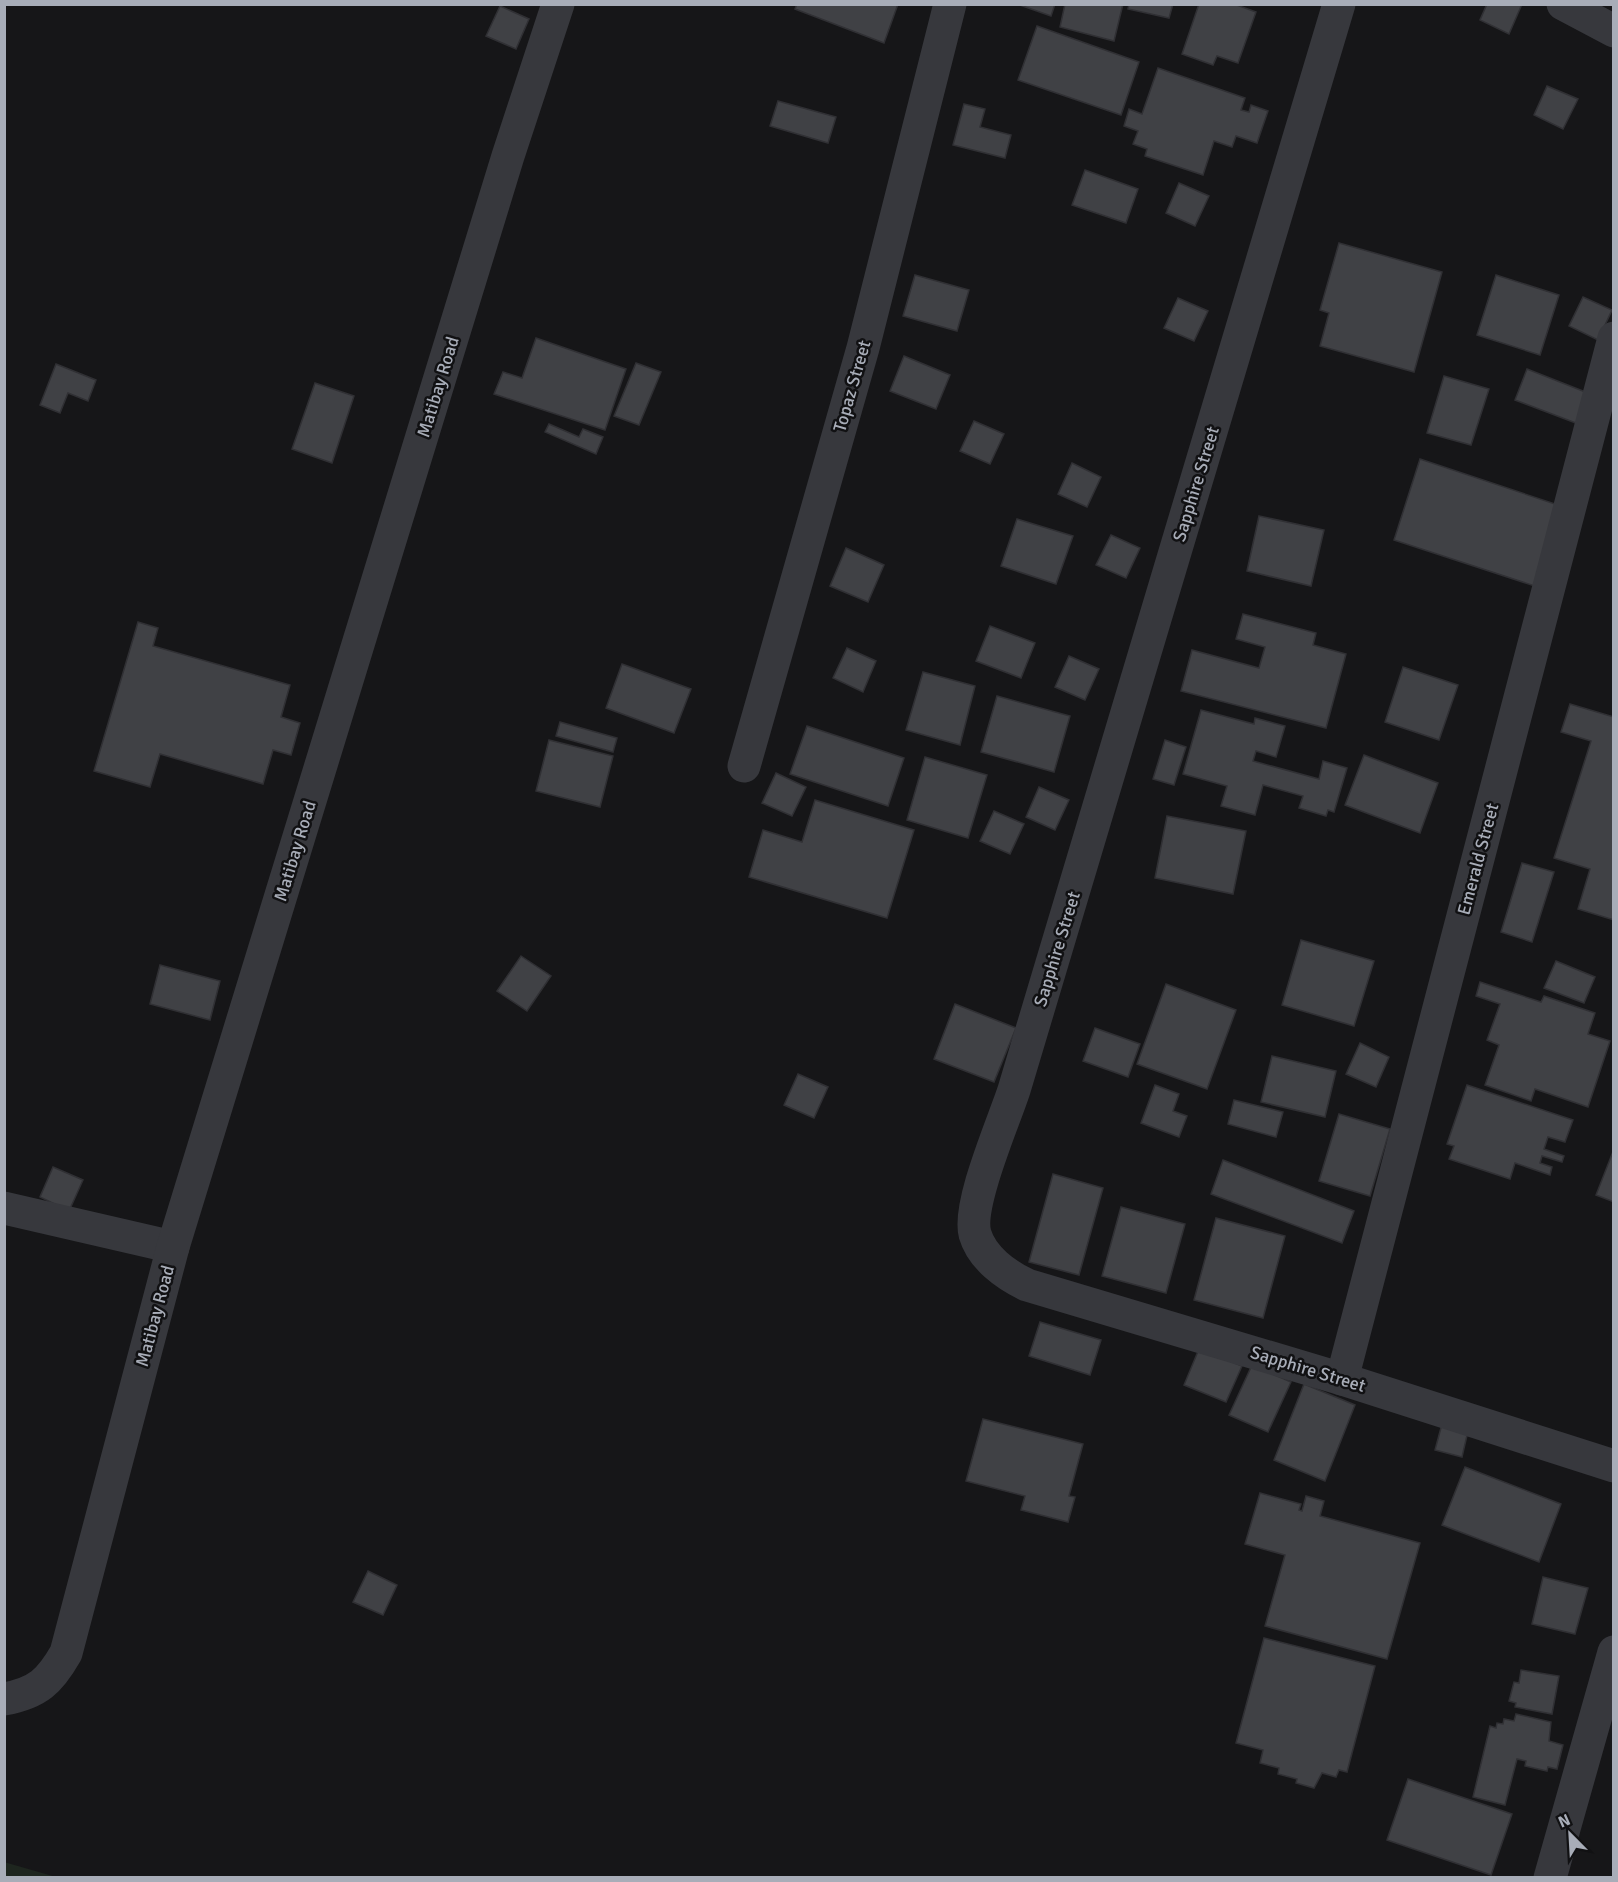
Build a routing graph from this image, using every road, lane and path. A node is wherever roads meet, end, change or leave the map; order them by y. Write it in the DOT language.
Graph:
graph roads {
  1 [pos="558,4"];
  2 [pos="950,4"];
  3 [pos="1339,4"];
  4 [pos="1563,4"];
  5 [pos="1614,31"];
  6 [pos="1614,338"];
  7 [pos="744,765"];
  8 [pos="4,1208"];
  9 [pos="173,1247"];
  10 [pos="1342,1379"];
  11 [pos="1614,1466"];
  12 [pos="1614,1652"];
  13 [pos="18,1695"];
  14 [pos="1550,1878"];
  1 -- 9 [label="street, Matibay Road"];
  2 -- 7 [label="street, Topaz Street"];
  3 -- 10 [label="street, Sapphire Street"];
  4 -- 5 [label="street"];
  6 -- 10 [label="street, Emerald Street"];
  8 -- 9 [label="street"];
  9 -- 13 [label="street, Matibay Road"];
  10 -- 11 [label="street, Sapphire Street"];
  12 -- 14 [label="street"];
}
